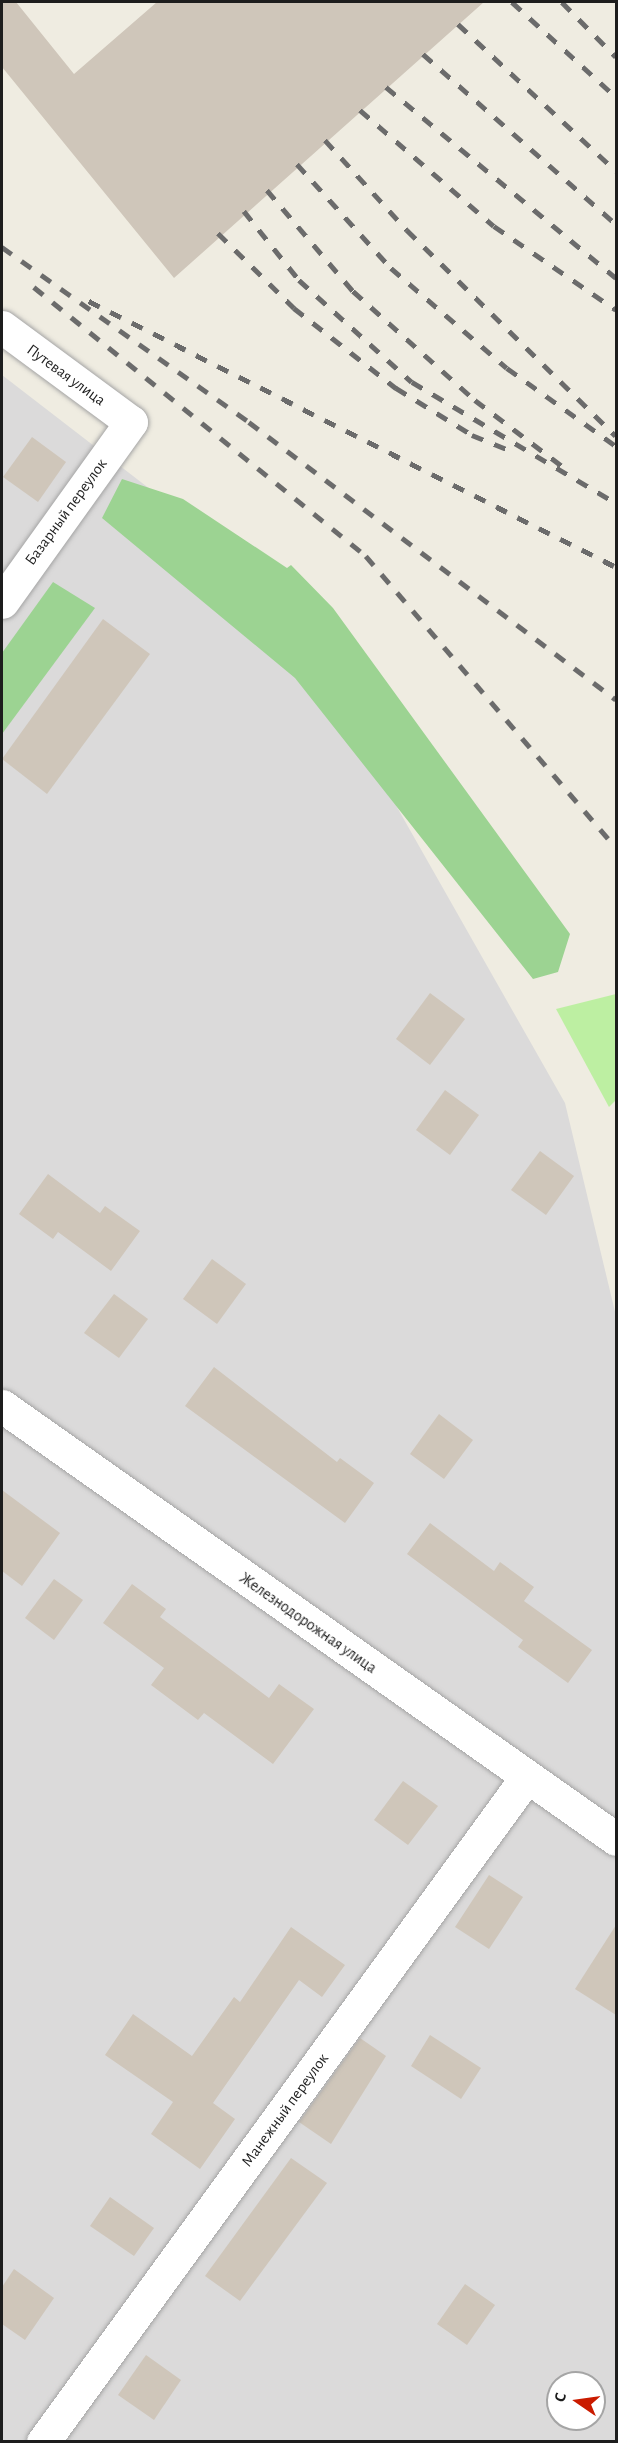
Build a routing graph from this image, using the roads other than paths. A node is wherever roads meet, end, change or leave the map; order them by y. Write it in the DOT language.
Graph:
graph roads {
  1 [pos="2,327"];
  2 [pos="131,423"];
  3 [pos="2,602"];
  4 [pos="2,1406"];
  5 [pos="526,1778"];
  6 [pos="616,1839"];
  7 [pos="43,2442"];
  1 -- 2 [label="street, Путевая улица"];
  2 -- 3 [label="street, Базарный переулок"];
  4 -- 5 [label="street, Железнодорожная улица"];
  5 -- 6 [label="street, Железнодорожная улица"];
  5 -- 7 [label="street, Манежный переулок"];
}
